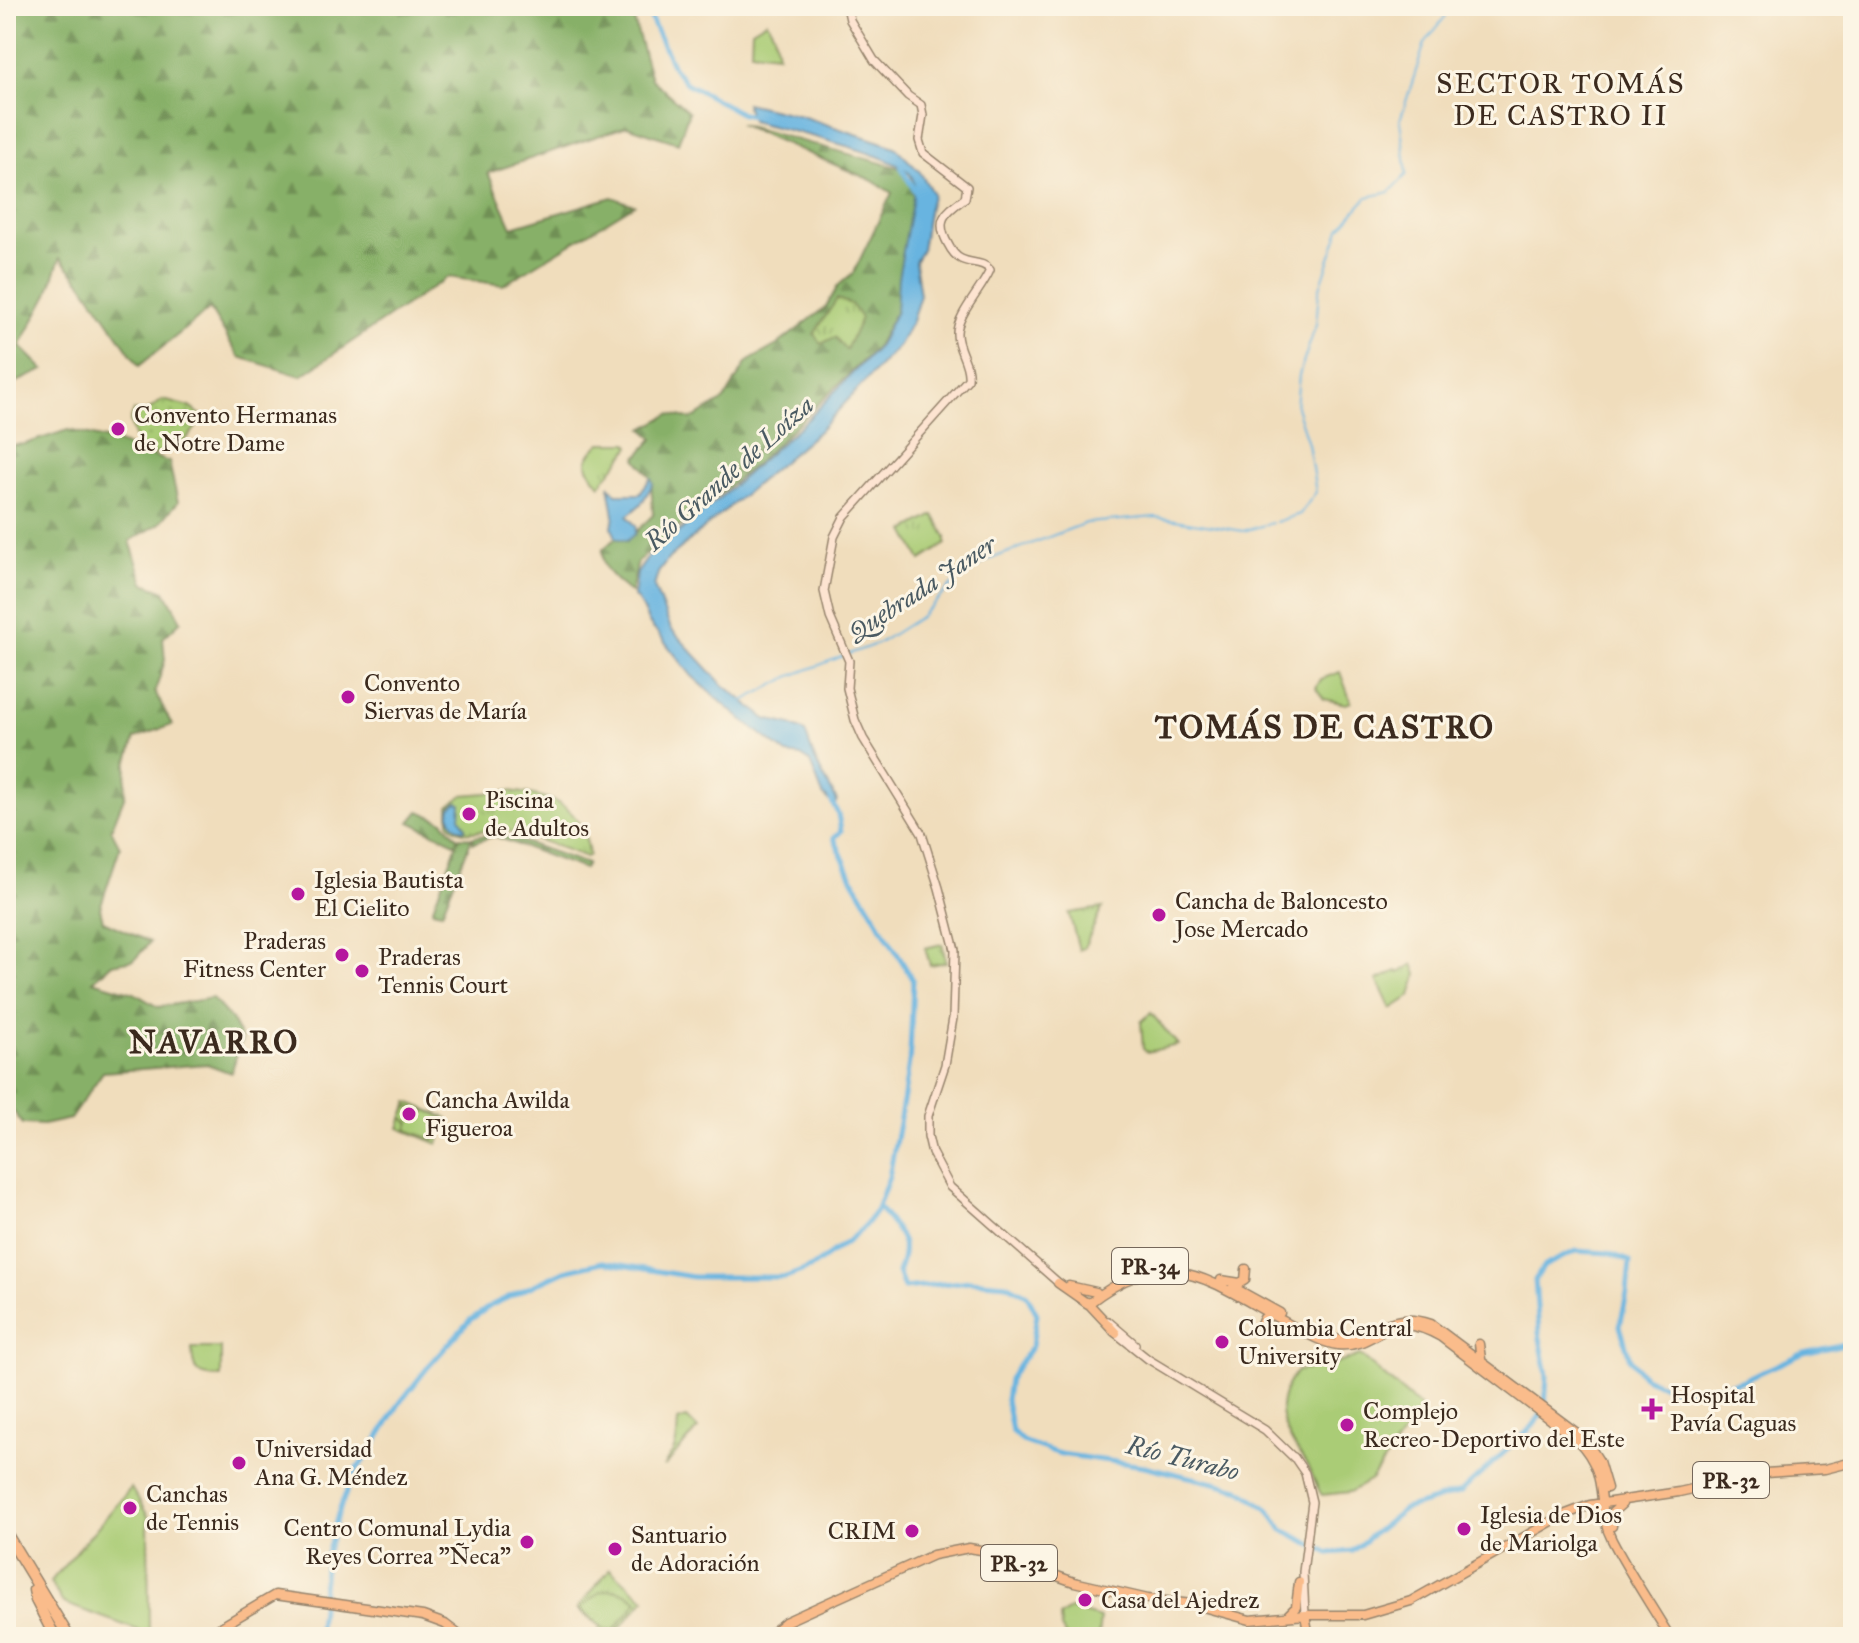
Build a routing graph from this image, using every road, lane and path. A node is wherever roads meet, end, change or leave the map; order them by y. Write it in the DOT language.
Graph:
graph roads {
  1 [pos="847,6"];
  2 [pos="1036,1261"];
  3 [pos="1246,1269"];
  4 [pos="1221,1280"];
  5 [pos="1058,1283"];
  6 [pos="1069,1286"];
  7 [pos="1098,1292"];
  8 [pos="1088,1303"];
  9 [pos="1272,1315"];
  10 [pos="1105,1318"];
  11 [pos="1261,1324"];
  12 [pos="1116,1333"];
  13 [pos="1459,1347"];
  14 [pos="1482,1365"];
  15 [pos="1212,1395"];
  16 [pos="1242,1417"];
  17 [pos="1271,1428"];
  18 [pos="1283,1449"];
  19 [pos="1294,1458"];
  20 [pos="1853,1463"];
  21 [pos="1606,1501"];
  22 [pos="1622,1502"];
  23 [pos="1592,1507"];
  24 [pos="1610,1526"];
  25 [pos="6,1533"];
  26 [pos="6,1543"];
  27 [pos="1306,1551"];
  28 [pos="1058,1578"];
  29 [pos="1299,1582"];
  30 [pos="36,1588"];
  31 [pos="281,1596"];
  32 [pos="1397,1610"];
  33 [pos="1373,1613"];
  34 [pos="1287,1617"];
  35 [pos="1303,1617"];
  36 [pos="1343,1620"];
  37 [pos="55,1637"];
  38 [pos="62,1637"];
  39 [pos="69,1637"];
  40 [pos="76,1637"];
  41 [pos="204,1637"];
  42 [pos="212,1637"];
  43 [pos="462,1637"];
  44 [pos="769,1637"];
  45 [pos="1307,1637"];
  46 [pos="1670,1637"];
  1 -- 2 [label="main road"];
  2 -- 5 [label="main road"];
  2 -- 6 [label="main road"];
  3 -- 4 [label="main road"];
  4 -- 7 [label="main road, PR-34"];
  4 -- 13 [label="main road, PR-34"];
  5 -- 8 [label="main road"];
  5 -- 12 [label="main road"];
  6 -- 7 [label="main road"];
  6 -- 8 [label="main road"];
  7 -- 8 [label="main road, PR-34"];
  7 -- 9 [label="main road, PR-34"];
  7 -- 10 [label="main road"];
  8 -- 10 [label="main road"];
  8 -- 12 [label="main road"];
  9 -- 11 [label="main road"];
  9 -- 13 [label="main road, PR-34"];
  10 -- 15 [label="main road"];
  12 -- 15 [label="main road"];
  13 -- 14 [label="main road, PR-34"];
  13 -- 14 [label="main road"];
  13 -- 14 [label="main road"];
  14 -- 21 [label="main road, PR-34"];
  15 -- 16 [label="main road"];
  15 -- 17 [label="main road"];
  16 -- 17 [label="main road"];
  16 -- 18 [label="main road"];
  17 -- 18 [label="main road"];
  17 -- 19 [label="main road"];
  18 -- 19 [label="main road"];
  19 -- 27 [label="main road"];
  20 -- 22 [label="main road, PR-32"];
  21 -- 22 [label="main road, PR-32"];
  21 -- 23 [label="main road, PR-32"];
  21 -- 23 [label="main road"];
  21 -- 24 [label="main road, PR-34"];
  22 -- 24 [label="main road"];
  23 -- 24 [label="main road"];
  23 -- 32 [label="main road, PR-32"];
  23 -- 33 [label="main road, PR-32"];
  24 -- 46 [label="main road, PR-34"];
  25 -- 30 [label="highway"];
  26 -- 30 [label="highway"];
  27 -- 29 [label="main road"];
  27 -- 35 [label="main road"];
  28 -- 34 [label="main road, PR-32"];
  28 -- 35 [label="main road, PR-32"];
  28 -- 44 [label="main road, PR-32"];
  29 -- 34 [label="main road"];
  29 -- 35 [label="main road"];
  30 -- 37 [label="highway"];
  30 -- 38 [label="highway"];
  30 -- 39 [label="highway"];
  30 -- 40 [label="highway"];
  31 -- 41 [label="main road"];
  31 -- 42 [label="main road"];
  31 -- 43 [label="main road"];
  32 -- 33 [label="main road"];
  32 -- 36 [label="main road, PR-32"];
  33 -- 35 [label="main road, PR-32"];
  33 -- 36 [label="main road"];
  34 -- 35 [label="main road, PR-32"];
  35 -- 36 [label="main road, PR-32"];
  35 -- 45 [label="main road"];
}
